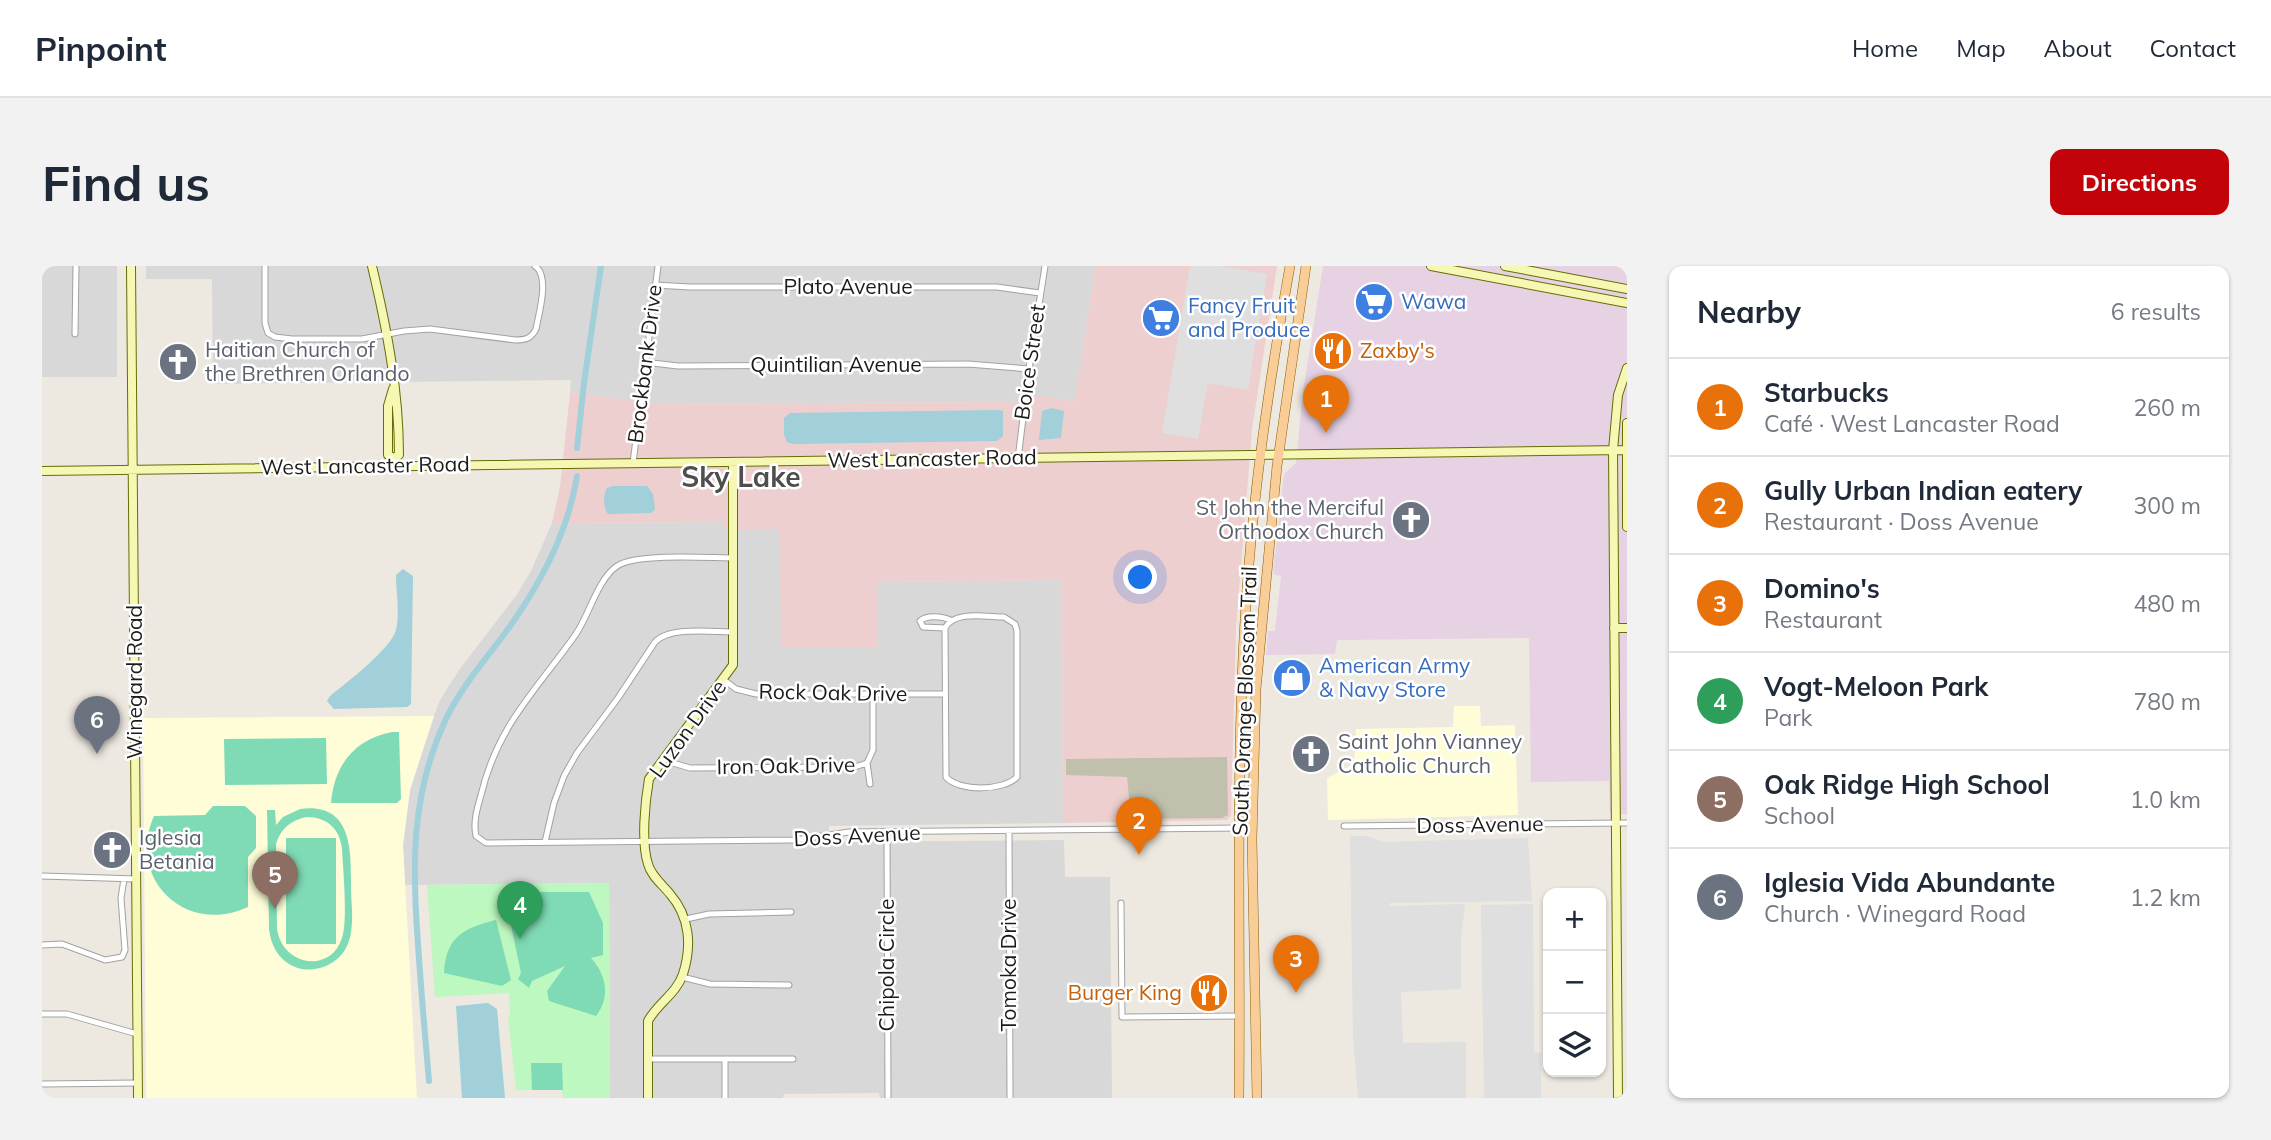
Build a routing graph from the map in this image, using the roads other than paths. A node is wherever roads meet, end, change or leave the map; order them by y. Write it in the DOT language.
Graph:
graph roads {
  1 [pos="76,266"];
  2 [pos="131,266"];
  3 [pos="265,266"];
  4 [pos="372,266"];
  5 [pos="535,266"];
  6 [pos="658,266"];
  7 [pos="1045,266"];
  8 [pos="1290,266"];
  9 [pos="1306,266"];
  10 [pos="1431,266"];
  11 [pos="1505,266"];
  12 [pos="655,285"];
  13 [pos="1627,289"];
  14 [pos="1040,293"];
  15 [pos="1627,303"];
  16 [pos="75,334"];
  17 [pos="388,334"];
  18 [pos="644,362"];
  19 [pos="1627,368"];
  20 [pos="1028,369"];
  21 [pos="1618,395"];
  22 [pos="1627,400"];
  23 [pos="1627,423"];
  24 [pos="1613,450"];
  25 [pos="1626,450"];
  26 [pos="1260,454"];
  27 [pos="1278,454"];
  28 [pos="1018,459"];
  29 [pos="393,462"];
  30 [pos="733,462"];
  31 [pos="633,463"];
  32 [pos="133,470"];
  33 [pos="42,471"];
  34 [pos="1627,527"];
  35 [pos="734,558"];
  36 [pos="950,620"];
  37 [pos="945,628"];
  38 [pos="1614,628"];
  39 [pos="1627,628"];
  40 [pos="734,632"];
  41 [pos="724,680"];
  42 [pos="945,694"];
  43 [pos="873,695"];
  44 [pos="1243,707"];
  45 [pos="1255,723"];
  46 [pos="665,757"];
  47 [pos="867,763"];
  48 [pos="870,784"];
  49 [pos="1627,823"];
  50 [pos="1616,824"];
  51 [pos="1345,826"];
  52 [pos="1240,828"];
  53 [pos="1009,831"];
  54 [pos="887,833"];
  55 [pos="1252,839"];
  56 [pos="646,840"];
  57 [pos="545,842"];
  58 [pos="42,876"];
  59 [pos="124,879"];
  60 [pos="136,879"];
  61 [pos="1121,903"];
  62 [pos="791,912"];
  63 [pos="686,919"];
  64 [pos="42,945"];
  65 [pos="682,977"];
  66 [pos="789,985"];
  67 [pos="42,1014"];
  68 [pos="1240,1016"];
  69 [pos="138,1034"];
  70 [pos="1622,1043"];
  71 [pos="648,1059"];
  72 [pos="725,1059"];
  73 [pos="793,1059"];
  74 [pos="138,1083"];
  75 [pos="42,1084"];
  76 [pos="138,1098"];
  77 [pos="648,1098"];
  78 [pos="725,1098"];
  79 [pos="888,1098"];
  80 [pos="1010,1098"];
  81 [pos="1239,1098"];
  82 [pos="1257,1098"];
  83 [pos="1618,1098"];
  1 -- 16 [label="street"];
  2 -- 32 [label="street, Winegard Road"];
  3 -- 17 [label="street"];
  4 -- 17 [label="street"];
  5 -- 17 [label="street"];
  6 -- 12 [label="street, Brockbank Drive"];
  7 -- 14 [label="street, Boice Street"];
  8 -- 26 [label="main road, South Orange Blossom Trail"];
  9 -- 27 [label="main road, South Orange Blossom Trail"];
  10 -- 15 [label="street"];
  11 -- 13 [label="street"];
  12 -- 14 [label="street, Plato Avenue"];
  12 -- 18 [label="street, Brockbank Drive"];
  14 -- 20 [label="street, Boice Street"];
  17 -- 29 [label="street"];
  18 -- 20 [label="street, Quintilian Avenue"];
  18 -- 31 [label="street, Brockbank Drive"];
  19 -- 21 [label="street"];
  20 -- 28 [label="street, Boice Street"];
  21 -- 22 [label="street"];
  21 -- 24 [label="street"];
  23 -- 25 [label="street"];
  24 -- 25 [label="street, West Lancaster Road"];
  24 -- 27 [label="street, West Lancaster Road"];
  24 -- 38 [label="street"];
  25 -- 34 [label="street"];
  26 -- 27 [label="street, West Lancaster Road"];
  26 -- 28 [label="street, West Lancaster Road"];
  26 -- 44 [label="main road, South Orange Blossom Trail"];
  27 -- 45 [label="main road, South Orange Blossom Trail"];
  28 -- 30 [label="street, West Lancaster Road"];
  29 -- 31 [label="street, West Lancaster Road"];
  29 -- 32 [label="street, West Lancaster Road"];
  30 -- 31 [label="street, West Lancaster Road"];
  30 -- 35 [label="street, Luzon Drive"];
  32 -- 33 [label="street, West Lancaster Road"];
  32 -- 60 [label="street, Winegard Road"];
  35 -- 40 [label="street, Luzon Drive"];
  35 -- 57 [label="street, Doss Avenue"];
  36 -- 37 [label="street"];
  36 -- 37 [label="street"];
  36 -- 42 [label="street"];
  37 -- 42 [label="street"];
  38 -- 39 [label="street"];
  38 -- 50 [label="street"];
  40 -- 41 [label="street, Luzon Drive"];
  40 -- 57 [label="street"];
  41 -- 43 [label="street, Rock Oak Drive"];
  41 -- 46 [label="street, Luzon Drive"];
  42 -- 43 [label="street, Rock Oak Drive"];
  43 -- 47 [label="street"];
  44 -- 45 [label="main road"];
  44 -- 52 [label="main road, South Orange Blossom Trail"];
  45 -- 55 [label="main road, South Orange Blossom Trail"];
  46 -- 47 [label="street, Iron Oak Drive"];
  46 -- 56 [label="street, Luzon Drive"];
  47 -- 48 [label="street"];
  49 -- 50 [label="street, Doss Avenue"];
  50 -- 51 [label="street, Doss Avenue"];
  50 -- 70 [label="street"];
  52 -- 53 [label="street, Doss Avenue"];
  52 -- 55 [label="main road"];
  52 -- 68 [label="main road, South Orange Blossom Trail"];
  53 -- 54 [label="street, Doss Avenue"];
  53 -- 80 [label="street, Tomoka Drive"];
  54 -- 56 [label="street, Doss Avenue"];
  54 -- 79 [label="street, Chipola Circle"];
  55 -- 82 [label="main road, South Orange Blossom Trail"];
  56 -- 57 [label="street, Doss Avenue"];
  56 -- 63 [label="street, Luzon Drive"];
  58 -- 59 [label="street"];
  59 -- 60 [label="street"];
  59 -- 64 [label="street"];
  60 -- 69 [label="street, Winegard Road"];
  61 -- 68 [label="street"];
  62 -- 63 [label="street"];
  63 -- 65 [label="street"];
  65 -- 66 [label="street"];
  65 -- 71 [label="street"];
  67 -- 69 [label="street"];
  68 -- 81 [label="main road, South Orange Blossom Trail"];
  69 -- 74 [label="street, Winegard Road"];
  70 -- 83 [label="street"];
  71 -- 72 [label="street"];
  71 -- 77 [label="street"];
  72 -- 73 [label="street"];
  72 -- 78 [label="street"];
  74 -- 75 [label="street"];
  74 -- 76 [label="street, Winegard Road"];
}
